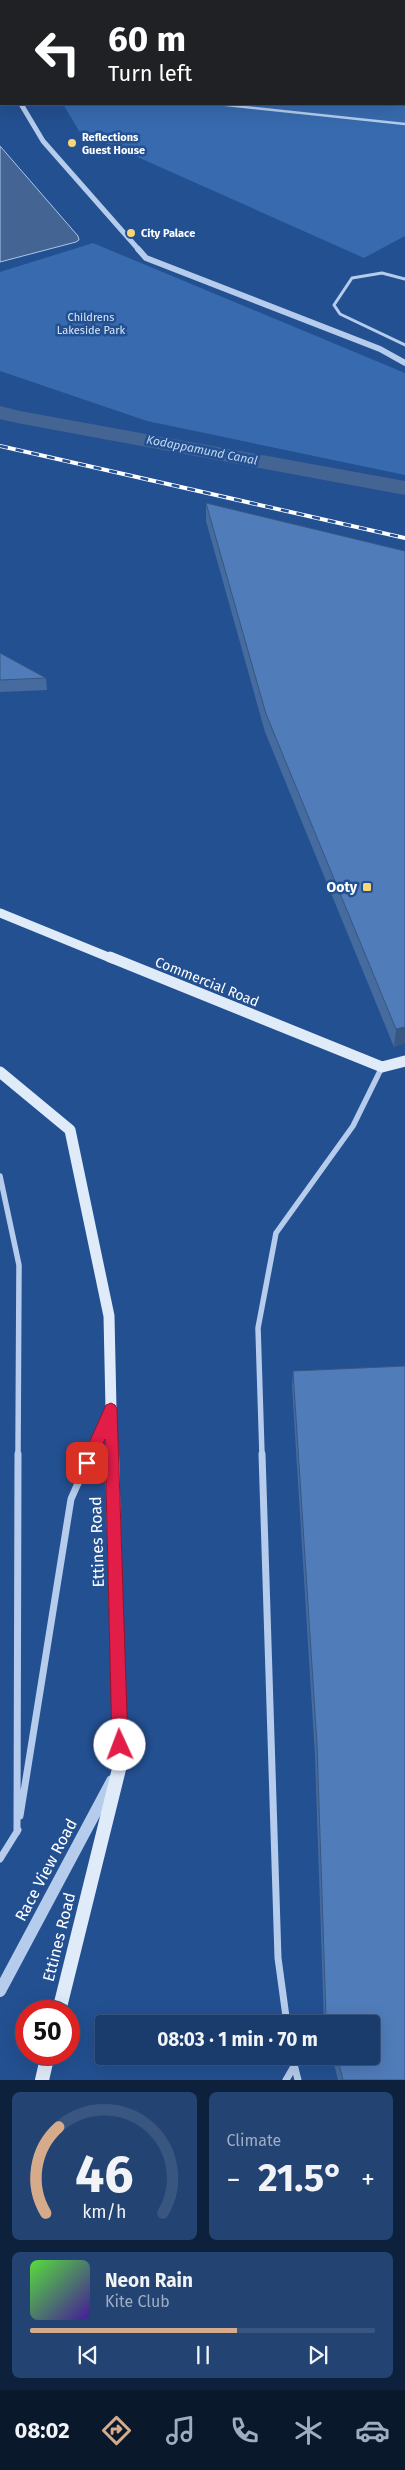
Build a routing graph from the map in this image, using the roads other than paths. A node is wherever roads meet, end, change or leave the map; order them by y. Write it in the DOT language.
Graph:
graph roads {
  1 [pos="22,105"];
  2 [pos="227,105"];
  3 [pos="405,124"];
  4 [pos="405,280"];
  5 [pos="405,345"];
  6 [pos="405,363"];
  7 [pos="0,913"];
  8 [pos="405,1061"];
  9 [pos="382,1067"];
  10 [pos="0,1072"];
  11 [pos="0,1176"];
  12 [pos="111,1409"];
  13 [pos="120,1765"];
  14 [pos="17,1832"];
  15 [pos="0,1859"];
  16 [pos="0,1991"];
  17 [pos="62,2000"];
  18 [pos="286,2015"];
  19 [pos="45,2065"];
  20 [pos="293,2065"];
  21 [pos="293,2068"];
  22 [pos="42,2080"];
  23 [pos="286,2080"];
  24 [pos="298,2080"];
  1 -- 6 [label="street"];
  2 -- 3 [label="street"];
  4 -- 5 [label="street"];
  7 -- 9 [label="main road, Commercial Road"];
  8 -- 9 [label="main road"];
  9 -- 18 [label="street"];
  10 -- 12 [label="main road, Ettines Road"];
  11 -- 14 [label="street"];
  12 -- 13 [label="main road, Ettines Road"];
  12 -- 14 [label="street"];
  13 -- 16 [label="street, Race View Road"];
  13 -- 17 [label="main road, Ettines Road"];
  14 -- 15 [label="street"];
  19 -- 22 [label="main road"];
  20 -- 21 [label="street"];
  21 -- 23 [label="street"];
  21 -- 24 [label="street"];
}
